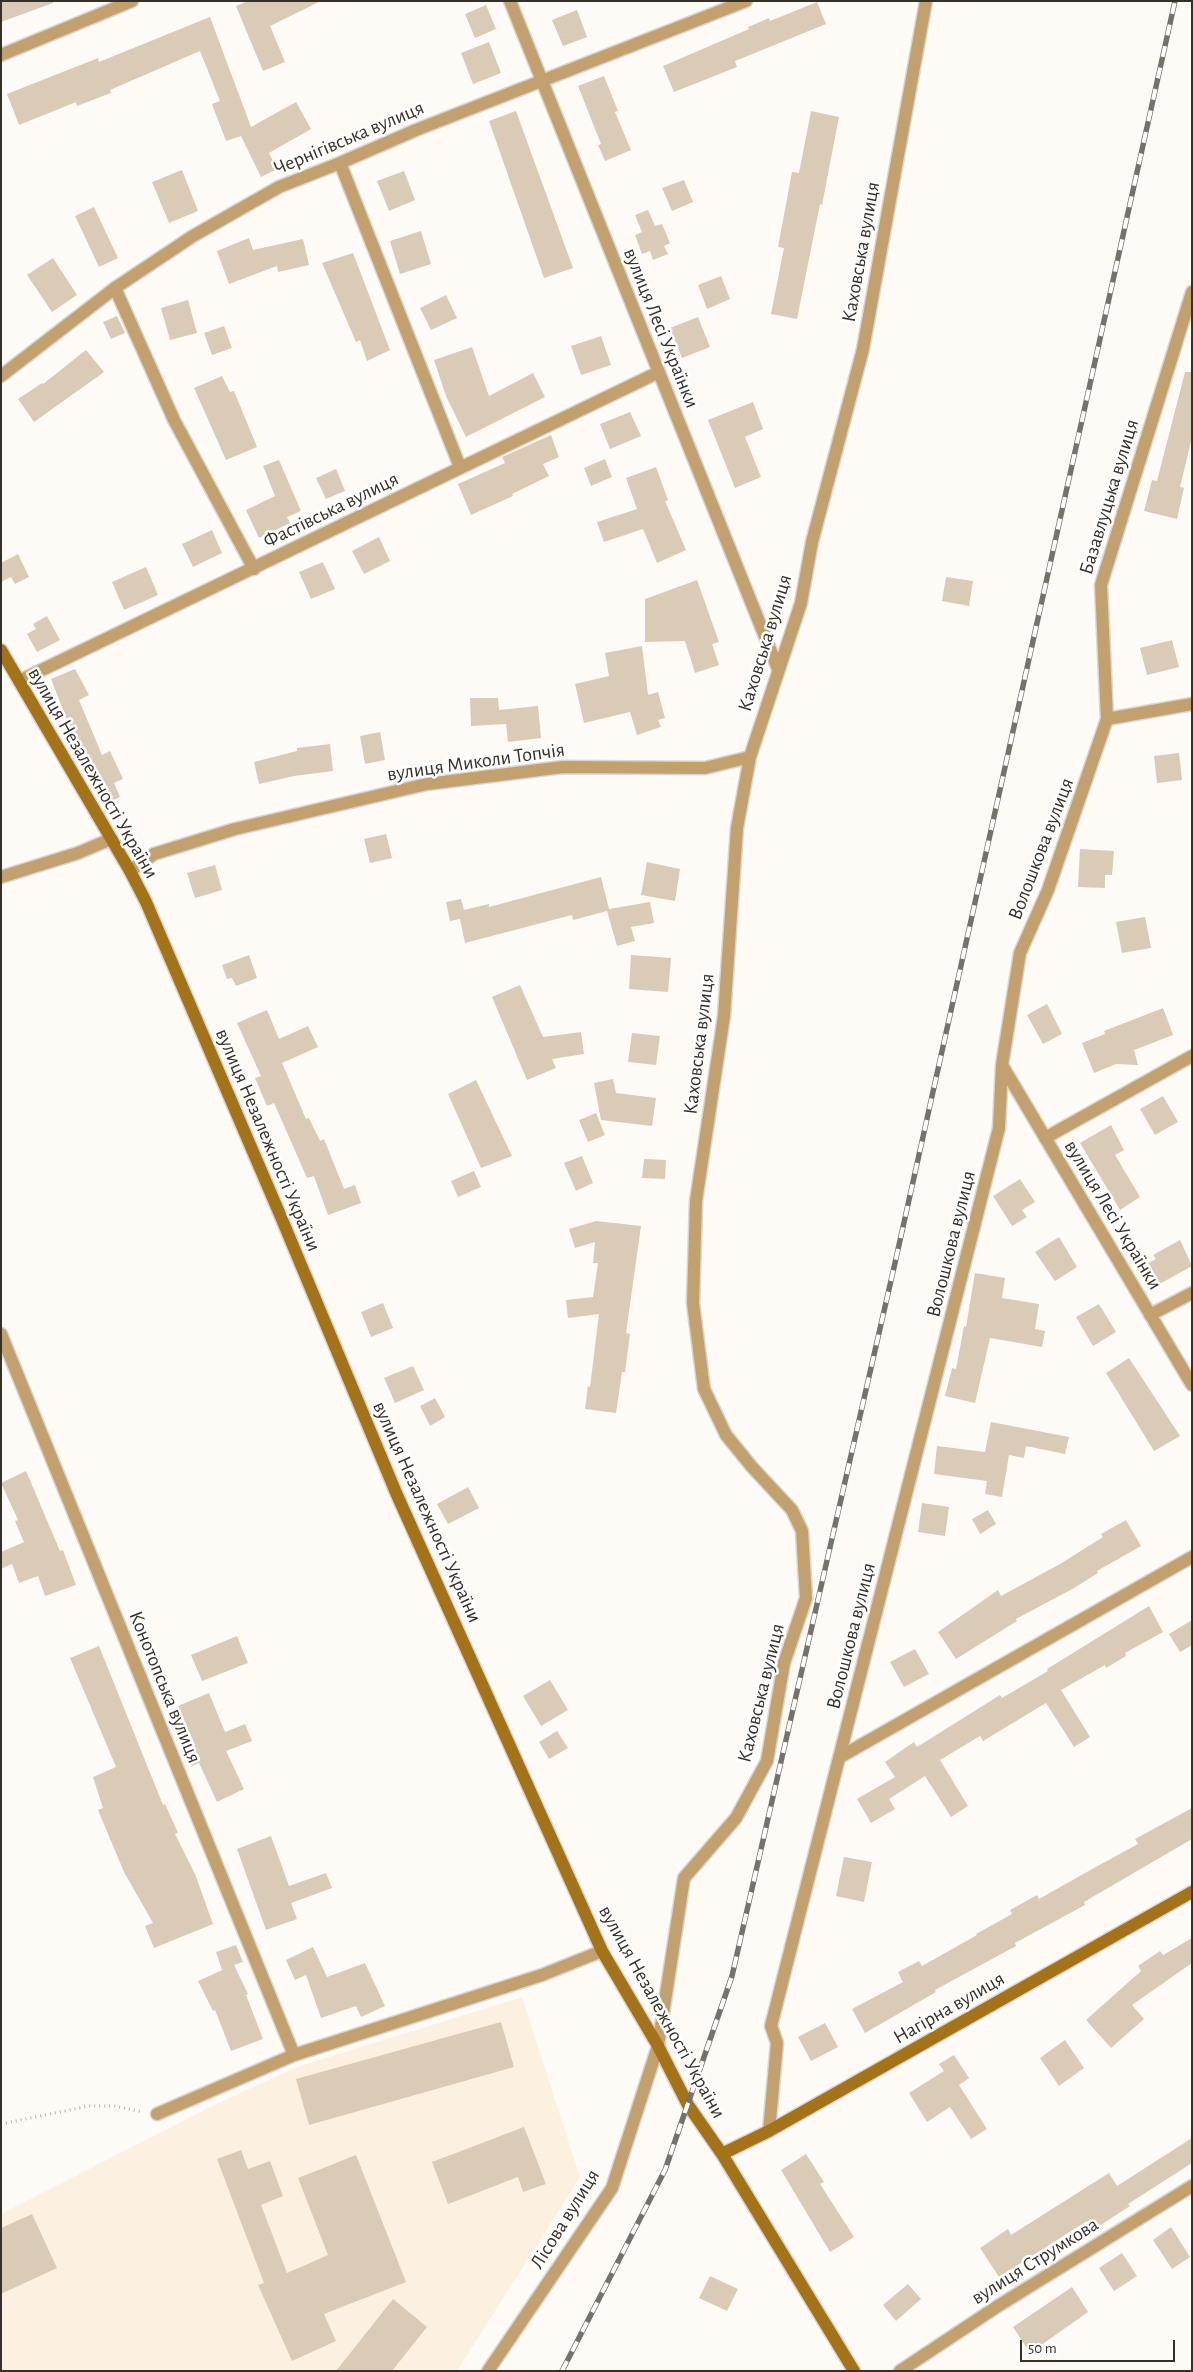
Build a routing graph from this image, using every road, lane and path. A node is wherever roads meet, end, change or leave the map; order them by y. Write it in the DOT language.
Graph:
graph roads {
  1 [pos="132,1"];
  2 [pos="510,1"];
  3 [pos="746,1"];
  4 [pos="926,1"];
  5 [pos="1,55"];
  6 [pos="542,82"];
  7 [pos="340,163"];
  8 [pos="115,288"];
  9 [pos="1192,292"];
  10 [pos="659,372"];
  11 [pos="1,376"];
  12 [pos="460,467"];
  13 [pos="254,569"];
  14 [pos="1,650"];
  15 [pos="778,669"];
  16 [pos="19,681"];
  17 [pos="1192,704"];
  18 [pos="1107,719"];
  19 [pos="750,757"];
  20 [pos="111,839"];
  21 [pos="130,871"];
  22 [pos="1,877"];
  23 [pos="1192,1056"];
  24 [pos="1002,1065"];
  25 [pos="1045,1138"];
  26 [pos="1192,1293"];
  27 [pos="1150,1315"];
  28 [pos="1,1334"];
  29 [pos="1192,1385"];
  30 [pos="1192,1558"];
  31 [pos="840,1757"];
  32 [pos="1192,1892"];
  33 [pos="602,1951"];
  34 [pos="658,2046"];
  35 [pos="294,2055"];
  36 [pos="158,2114"];
  37 [pos="1,2124"];
  38 [pos="769,2131"];
  39 [pos="722,2154"];
  40 [pos="1192,2186"];
  41 [pos="488,2371"];
  42 [pos="854,2371"];
  43 [pos="900,2371"];
  1 -- 5 [label="street"];
  2 -- 6 [label="street, вулиця Лесі Українки"];
  3 -- 6 [label="street, Чернігівська вулиця"];
  4 -- 15 [label="street, Каховська вулиця"];
  6 -- 7 [label="street, Чернігівська вулиця"];
  6 -- 10 [label="street, вулиця Лесі Українки"];
  7 -- 8 [label="street, Чернігівська вулиця"];
  7 -- 12 [label="street"];
  8 -- 11 [label="street, Чернігівська вулиця"];
  8 -- 13 [label="street"];
  9 -- 18 [label="street, Базавлуцька вулиця"];
  10 -- 12 [label="street, Фастівська вулиця"];
  10 -- 15 [label="street, вулиця Лесі Українки"];
  12 -- 13 [label="street, Фастівська вулиця"];
  13 -- 16 [label="street, Фастівська вулиця"];
  14 -- 16 [label="street, вулиця Незалежності України"];
  15 -- 19 [label="street, Каховська вулиця"];
  16 -- 20 [label="street, вулиця Незалежності України"];
  17 -- 18 [label="street"];
  18 -- 24 [label="street, Волошкова вулиця"];
  19 -- 21 [label="street, вулиця Миколи Топчія"];
  19 -- 34 [label="street, Каховська вулиця"];
  20 -- 21 [label="street, вулиця Незалежності України"];
  20 -- 22 [label="street"];
  21 -- 33 [label="street, вулиця Незалежності України"];
  23 -- 25 [label="street"];
  24 -- 25 [label="street, вулиця Лесі Українки"];
  24 -- 31 [label="street, Волошкова вулиця"];
  25 -- 27 [label="street, вулиця Лесі Українки"];
  26 -- 27 [label="street"];
  27 -- 29 [label="street, вулиця Лесі Українки"];
  28 -- 35 [label="street, Конотопська вулиця"];
  30 -- 31 [label="street"];
  31 -- 38 [label="street, Волошкова вулиця"];
  32 -- 38 [label="street, Нагірна вулиця"];
  33 -- 34 [label="street, вулиця Незалежності України"];
  33 -- 35 [label="street"];
  34 -- 39 [label="street, вулиця Незалежності України"];
  34 -- 41 [label="street, Лісова вулиця"];
  35 -- 36 [label="street"];
  36 -- 37 [label="path"];
  38 -- 39 [label="street, Нагірна вулиця"];
  39 -- 42 [label="street, вулиця Незалежності України"];
  40 -- 43 [label="street, вулиця Струмкова"];
}
